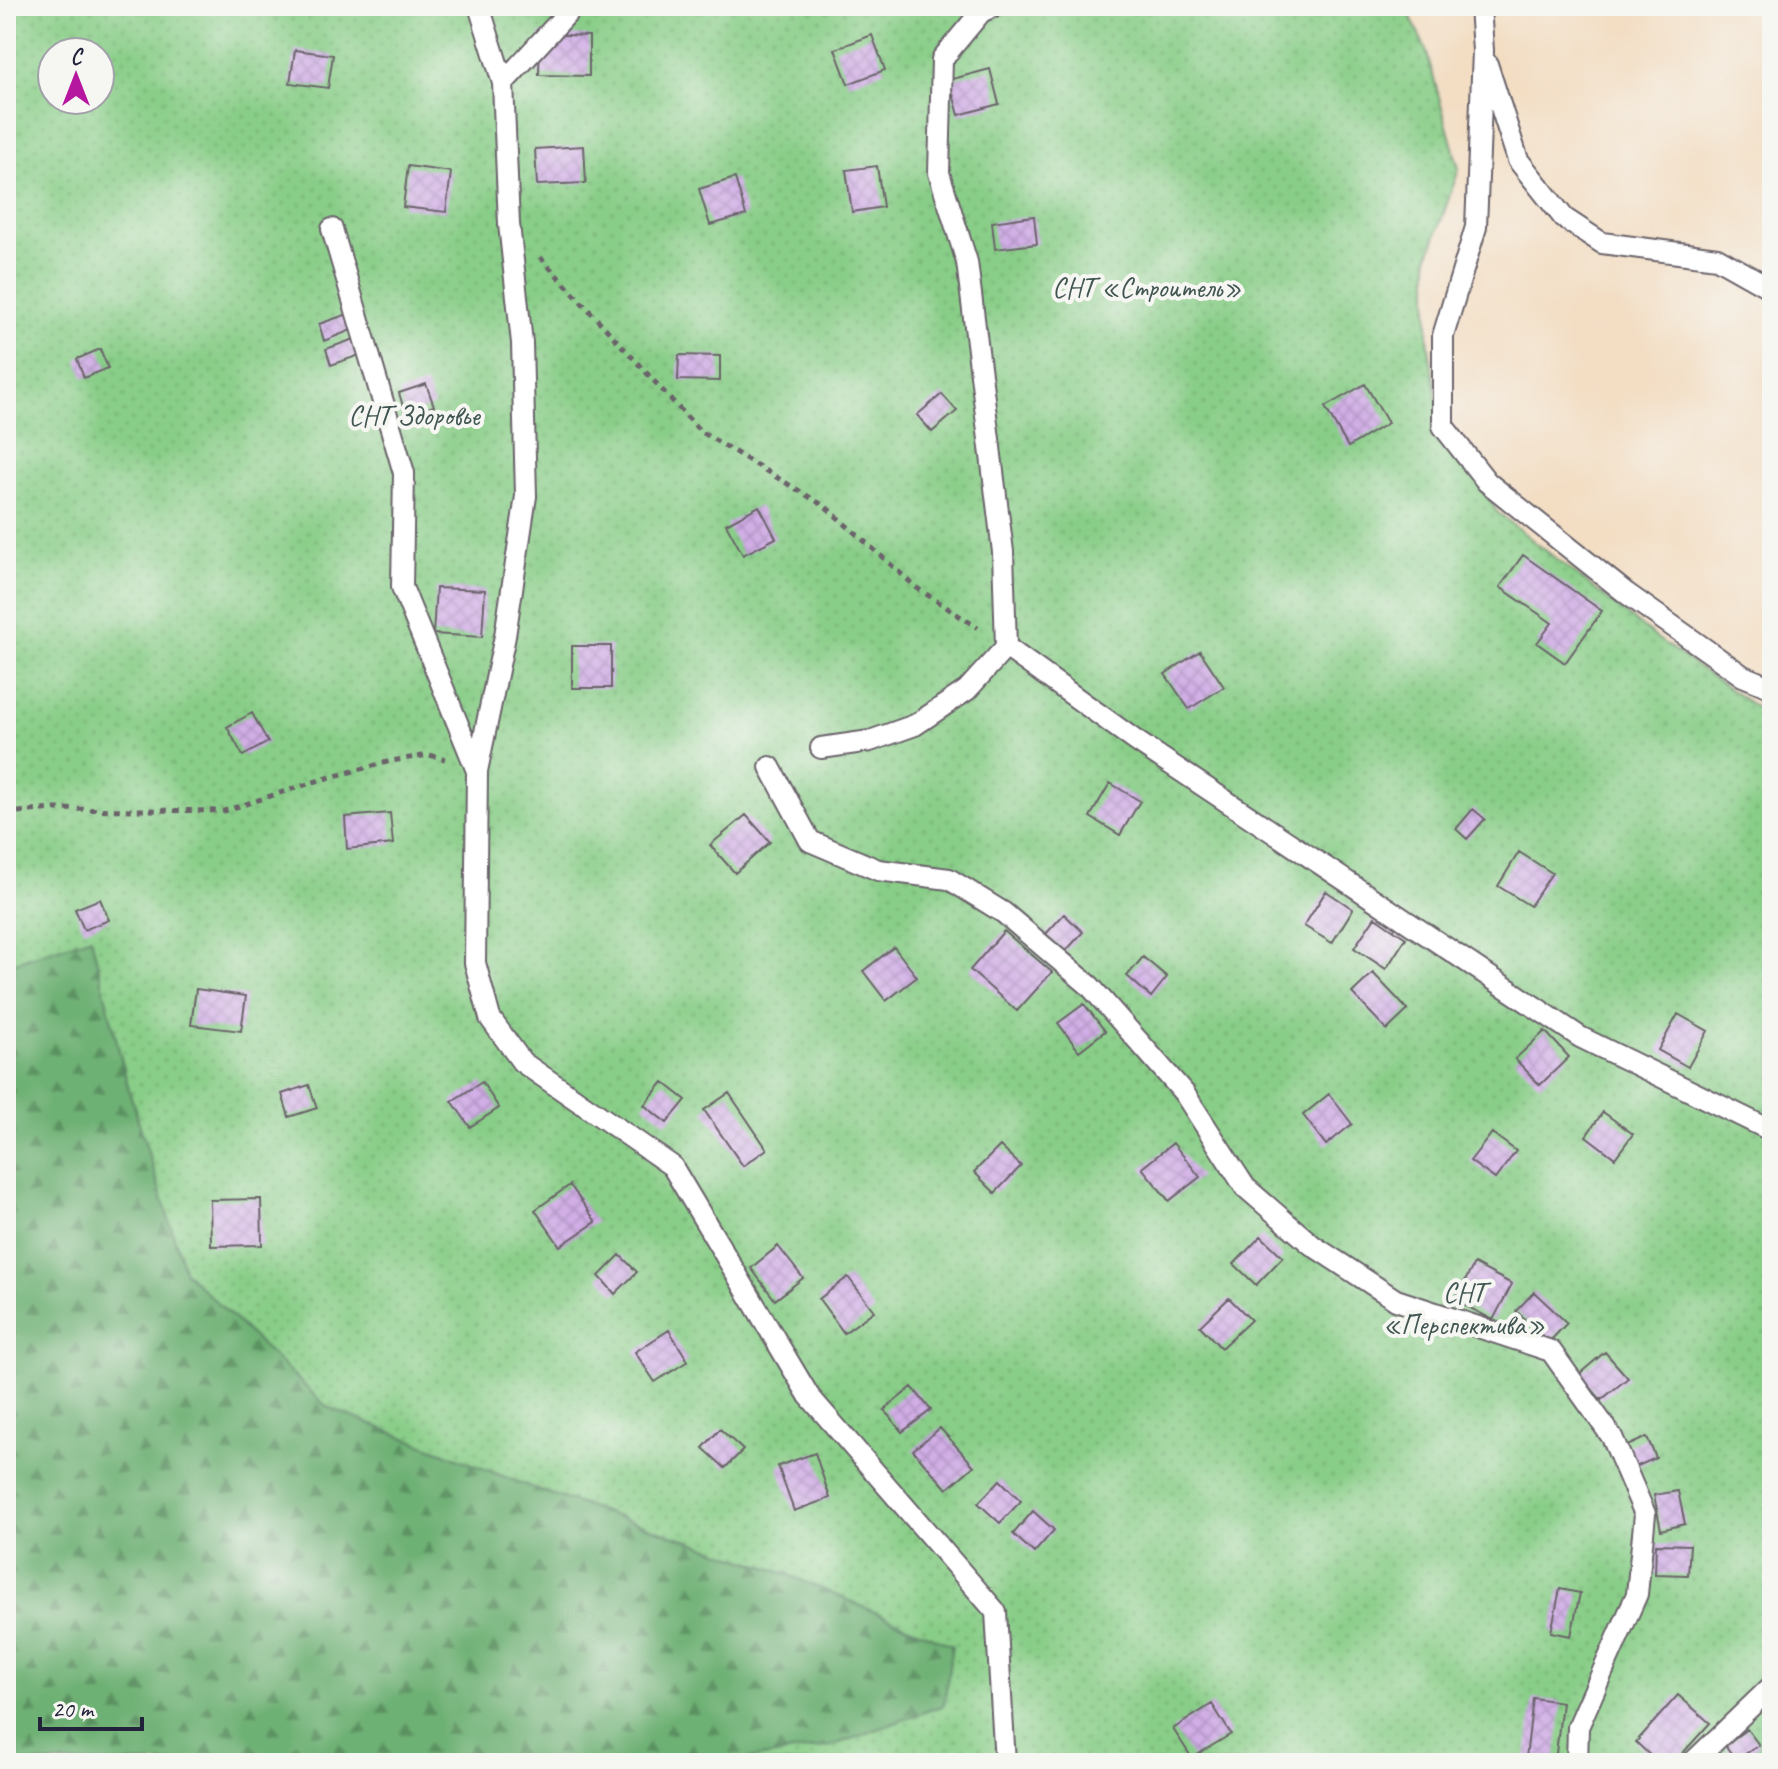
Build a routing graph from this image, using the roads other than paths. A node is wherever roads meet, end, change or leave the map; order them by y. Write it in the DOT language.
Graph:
graph roads {
  1 [pos="479,6"];
  2 [pos="574,6"];
  3 [pos="994,6"];
  4 [pos="1480,6"];
  5 [pos="1483,51"];
  6 [pos="503,83"];
  7 [pos="332,229"];
  8 [pos="1772,289"];
  9 [pos="1006,647"];
  10 [pos="1772,688"];
  11 [pos="821,748"];
  12 [pos="770,767"];
  13 [pos="477,771"];
  14 [pos="1772,1131"];
  15 [pos="1772,1686"];
  16 [pos="1005,1763"];
  17 [pos="1577,1763"];
  18 [pos="1692,1763"];
  1 -- 6 [label="lane"];
  2 -- 6 [label="lane"];
  3 -- 9 [label="lane"];
  4 -- 5 [label="lane"];
  5 -- 8 [label="lane"];
  5 -- 10 [label="lane"];
  6 -- 13 [label="lane"];
  7 -- 13 [label="lane"];
  9 -- 11 [label="lane"];
  9 -- 14 [label="lane"];
  12 -- 17 [label="lane"];
  13 -- 16 [label="lane"];
  15 -- 18 [label="lane"];
}
